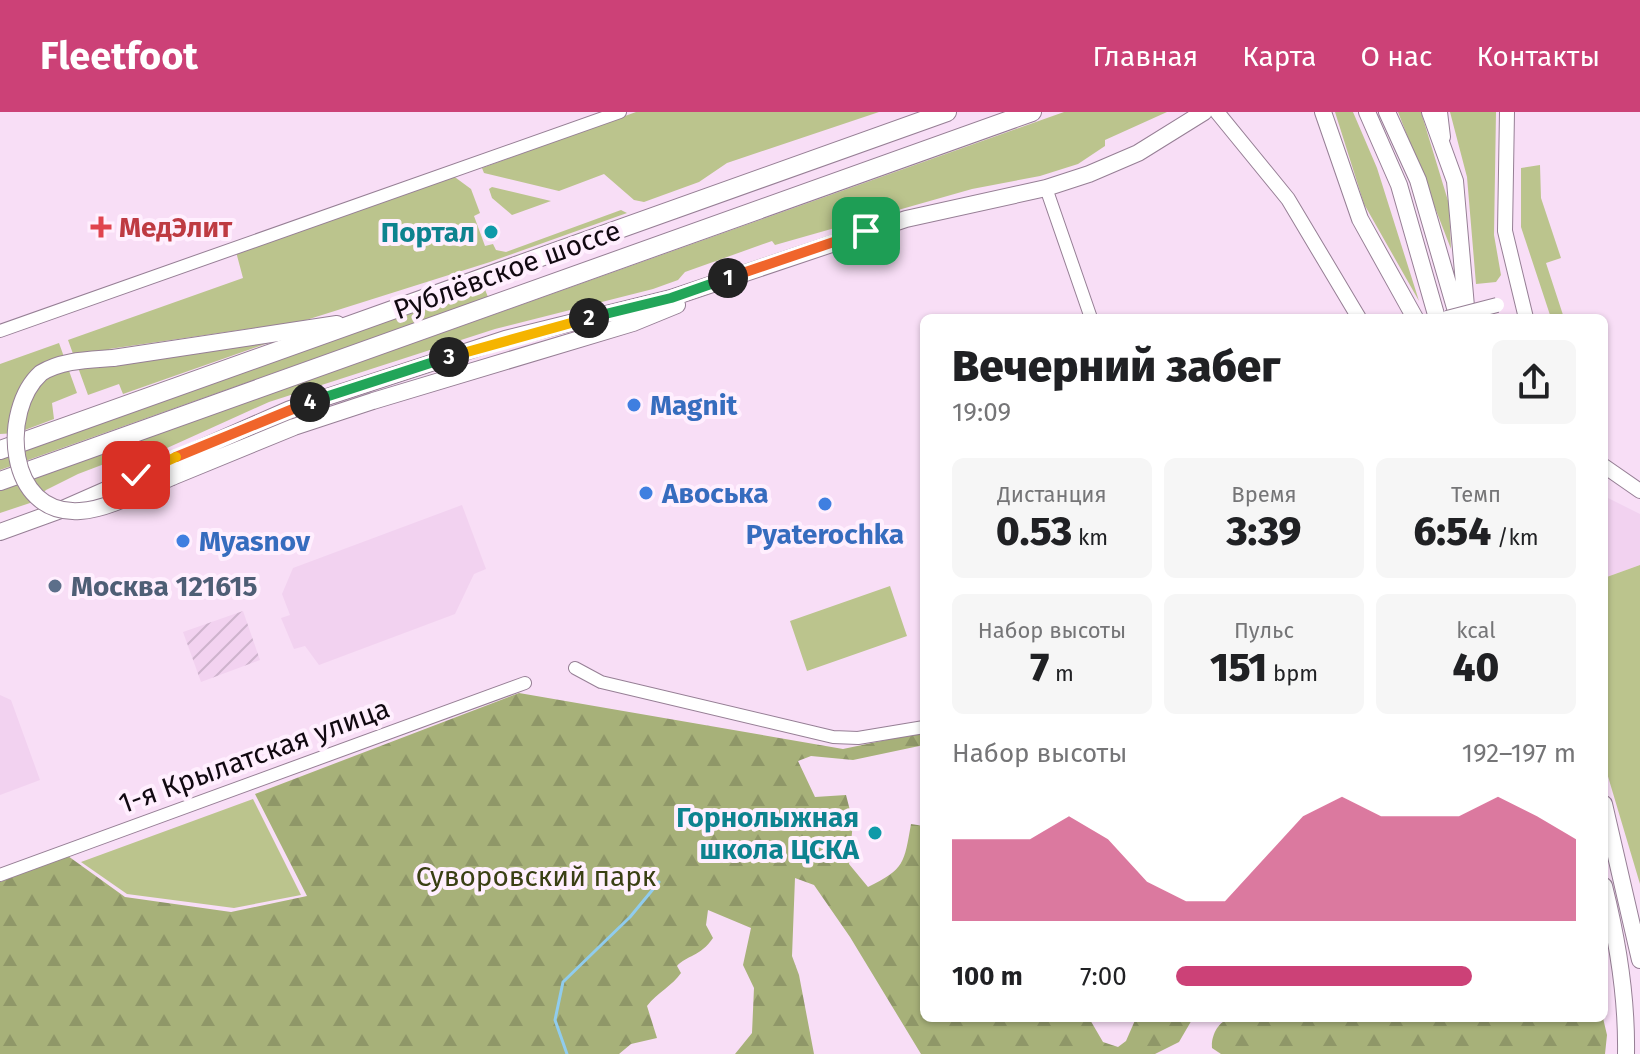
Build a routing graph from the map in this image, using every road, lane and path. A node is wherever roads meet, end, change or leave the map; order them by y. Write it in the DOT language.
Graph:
graph roads {
  1 [pos="620,112"];
  2 [pos="931,112"];
  3 [pos="947,112"];
  4 [pos="1032,112"];
  5 [pos="1204,112"];
  6 [pos="1217,112"];
  7 [pos="1323,112"];
  8 [pos="1367,112"];
  9 [pos="1387,112"];
  10 [pos="1430,112"];
  11 [pos="1440,112"];
  12 [pos="1507,112"];
  13 [pos="894,131"];
  14 [pos="1445,149"];
  15 [pos="1046,188"];
  16 [pos="709,285"];
  17 [pos="1519,299"];
  18 [pos="1090,314"];
  19 [pos="1357,314"];
  20 [pos="1413,314"];
  21 [pos="1436,314"];
  22 [pos="1457,314"];
  23 [pos="1462,314"];
  24 [pos="1467,314"];
  25 [pos="1525,314"];
  26 [pos="358,320"];
  27 [pos="0,331"];
  28 [pos="0,450"];
  29 [pos="1608,469"];
  30 [pos="0,481"];
  31 [pos="1640,491"];
  32 [pos="0,532"];
  33 [pos="575,668"];
  34 [pos="525,683"];
  35 [pos="920,728"];
  36 [pos="1608,821"];
  37 [pos="0,875"];
  38 [pos="1608,902"];
  39 [pos="1640,960"];
  40 [pos="1626,1054"];
  1 -- 27 [label="street"];
  2 -- 13 [label="main road"];
  3 -- 13 [label="main road, Рублёвское шоссе"];
  4 -- 30 [label="main road, Рублёвское шоссе"];
  5 -- 15 [label="main road"];
  6 -- 19 [label="street"];
  7 -- 20 [label="main road"];
  8 -- 21 [label="main road"];
  9 -- 22 [label="main road"];
  10 -- 14 [label="main road"];
  11 -- 14 [label="street"];
  12 -- 17 [label="street"];
  13 -- 26 [label="main road, Рублёвское шоссе"];
  14 -- 24 [label="main road"];
  15 -- 16 [label="main road"];
  15 -- 18 [label="street"];
  16 -- 26 [label="main road, bridge"];
  16 -- 32 [label="main road"];
  17 -- 23 [label="street, bridge"];
  17 -- 25 [label="street"];
  26 -- 28 [label="main road, Рублёвское шоссе"];
  29 -- 31 [label="street"];
  33 -- 35 [label="street"];
  34 -- 37 [label="street, 1-я Крылатская улица"];
  36 -- 39 [label="main road"];
  38 -- 40 [label="main road"];
}
